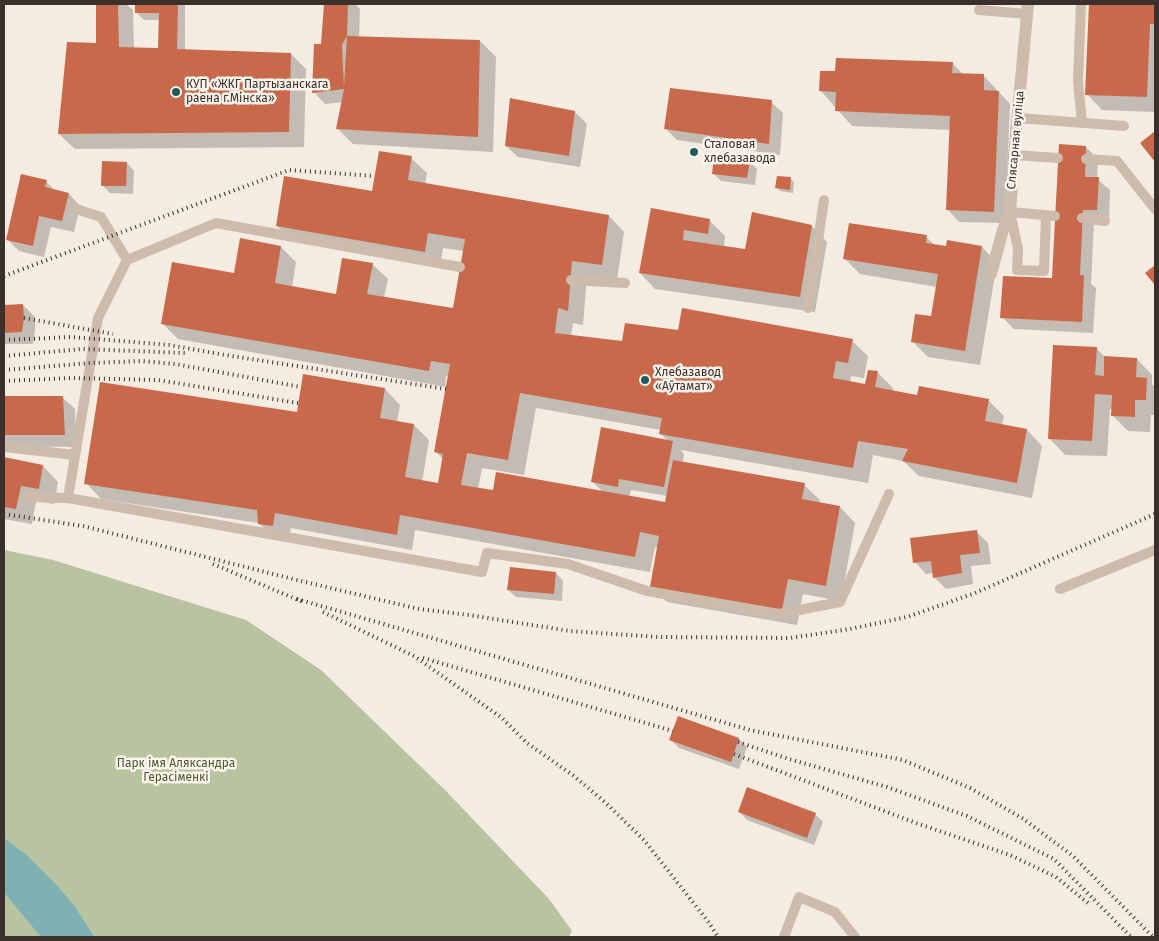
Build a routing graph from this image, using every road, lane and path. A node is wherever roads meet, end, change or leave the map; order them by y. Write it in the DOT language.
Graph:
graph roads {
  1 [pos="1082,4"];
  2 [pos="1028,9"];
  3 [pos="979,10"];
  4 [pos="1018,118"];
  5 [pos="1082,123"];
  6 [pos="1124,126"];
  7 [pos="1014,155"];
  8 [pos="1058,158"];
  9 [pos="1086,159"];
  10 [pos="824,200"];
  11 [pos="76,209"];
  12 [pos="1155,209"];
  13 [pos="1010,212"];
  14 [pos="1082,218"];
  15 [pos="1105,221"];
  16 [pos="127,260"];
  17 [pos="460,266"];
  18 [pos="991,274"];
  19 [pos="571,280"];
  20 [pos="625,283"];
  21 [pos="808,308"];
  22 [pos="4,447"];
  23 [pos="75,455"];
  24 [pos="889,494"];
  25 [pos="27,497"];
  26 [pos="68,498"];
  27 [pos="1155,550"];
  28 [pos="1060,589"];
  29 [pos="784,937"];
  30 [pos="855,937"];
  1 -- 5 [label="lane"];
  2 -- 3 [label="lane"];
  2 -- 4 [label="street, Слясарная вуліца"];
  4 -- 5 [label="lane"];
  4 -- 7 [label="street, Слясарная вуліца"];
  5 -- 6 [label="lane"];
  7 -- 8 [label="lane"];
  7 -- 13 [label="street, Слясарная вуліца"];
  9 -- 12 [label="lane"];
  10 -- 21 [label="lane"];
  11 -- 16 [label="lane"];
  13 -- 13 [label="lane"];
  13 -- 18 [label="street, Слясарная вуліца"];
  14 -- 15 [label="lane"];
  16 -- 17 [label="lane"];
  16 -- 23 [label="lane"];
  19 -- 20 [label="lane"];
  22 -- 23 [label="lane"];
  23 -- 26 [label="lane"];
  24 -- 26 [label="lane"];
  25 -- 26 [label="lane"];
  27 -- 28 [label="lane"];
  29 -- 30 [label="lane"];
}
